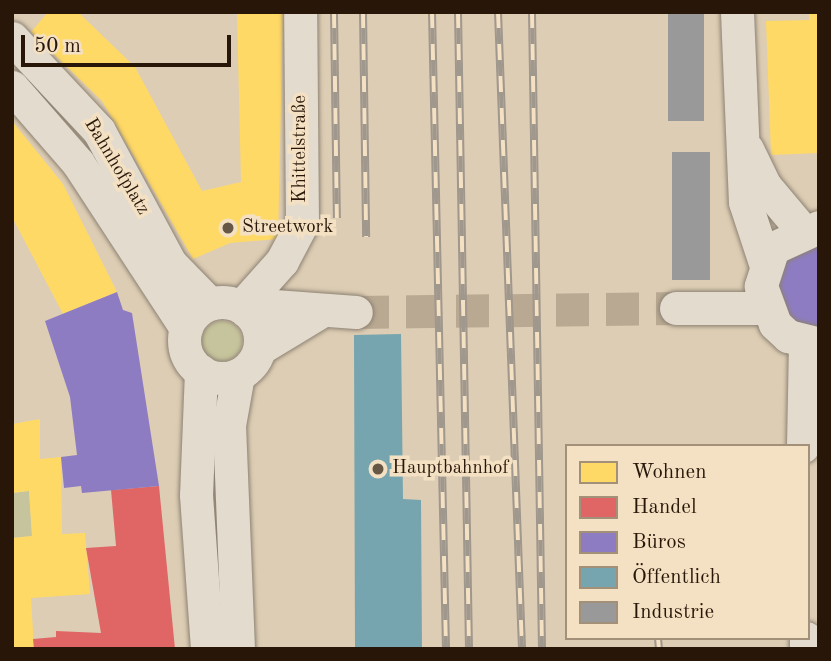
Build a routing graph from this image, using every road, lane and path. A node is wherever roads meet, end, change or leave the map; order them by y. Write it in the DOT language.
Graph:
graph roads {
  1 [pos="300,12"];
  2 [pos="737,12"];
  3 [pos="12,38"];
  4 [pos="12,87"];
  5 [pos="742,137"];
  6 [pos="810,228"];
  7 [pos="765,262"];
  8 [pos="232,307"];
  9 [pos="676,308"];
  10 [pos="765,309"];
  11 [pos="356,312"];
  12 [pos="318,313"];
  13 [pos="186,328"];
  14 [pos="812,344"];
  15 [pos="260,348"];
  16 [pos="201,371"];
  17 [pos="238,375"];
  18 [pos="803,444"];
  19 [pos="207,649"];
  20 [pos="238,649"];
  1 -- 8 [label="street, Khittelstraße"];
  2 -- 5 [label="street"];
  3 -- 8 [label="street, Bahnhofplatz"];
  4 -- 13 [label="street, Bahnhofplatz"];
  5 -- 6 [label="street"];
  5 -- 7 [label="street"];
  6 -- 7 [label="street"];
  7 -- 10 [label="street"];
  8 -- 12 [label="street"];
  8 -- 13 [label="street"];
  8 -- 15 [label="street"];
  9 -- 10 [label="street"];
  10 -- 14 [label="street"];
  11 -- 12 [label="street"];
  12 -- 15 [label="street"];
  13 -- 16 [label="street"];
  14 -- 18 [label="street"];
  15 -- 17 [label="street"];
  16 -- 17 [label="street"];
  16 -- 19 [label="street"];
  17 -- 20 [label="street"];
}
